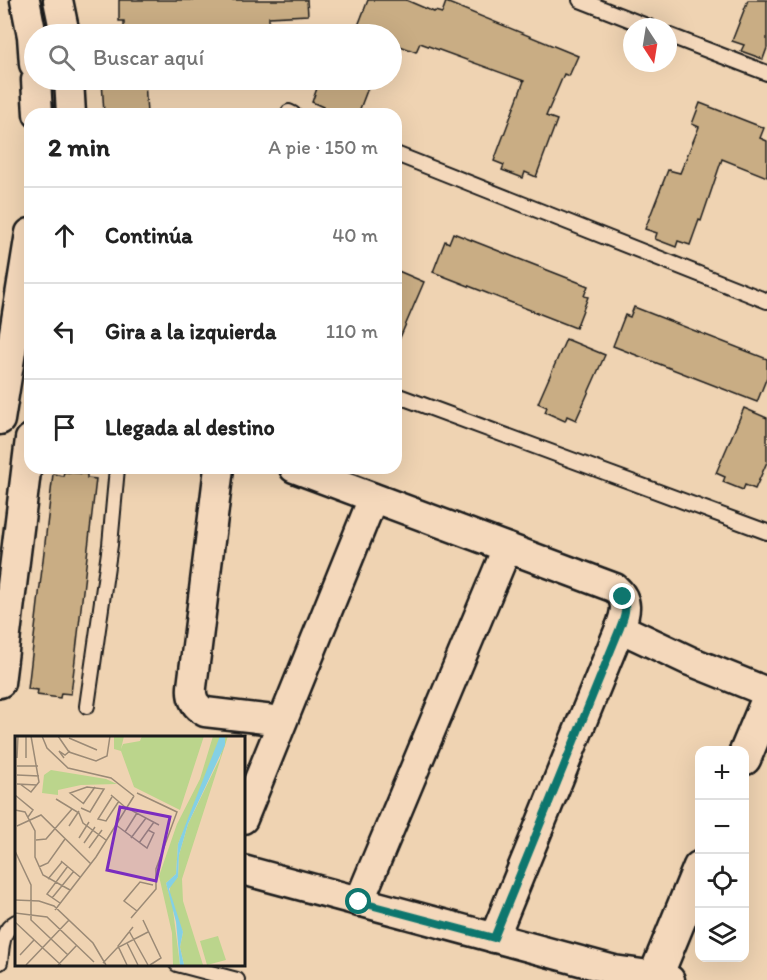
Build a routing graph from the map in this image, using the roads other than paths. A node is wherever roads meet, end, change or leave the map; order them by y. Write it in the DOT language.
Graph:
graph roads {
  1 [pos="25,0"];
  2 [pos="58,0"];
  3 [pos="580,0"];
  4 [pos="626,18"];
  5 [pos="30,24"];
  6 [pos="63,24"];
  7 [pos="677,38"];
  8 [pos="767,73"];
  9 [pos="37,90"];
  10 [pos="70,90"];
  11 [pos="38,108"];
  12 [pos="71,108"];
  13 [pos="402,156"];
  14 [pos="24,270"];
  15 [pos="767,301"];
  16 [pos="402,397"];
  17 [pos="0,420"];
  18 [pos="26,474"];
  19 [pos="116,474"];
  20 [pos="218,474"];
  21 [pos="310,474"];
  22 [pos="373,498"];
  23 [pos="767,532"];
  24 [pos="507,548"];
  25 [pos="620,628"];
  26 [pos="0,683"];
  27 [pos="767,692"];
  28 [pos="767,703"];
  29 [pos="87,706"];
  30 [pos="282,721"];
  31 [pos="749,746"];
  32 [pos="244,816"];
  33 [pos="244,870"];
  34 [pos="695,879"];
  35 [pos="359,902"];
  36 [pos="15,923"];
  37 [pos="494,938"];
  38 [pos="0,962"];
  39 [pos="184,965"];
  40 [pos="660,979"];
  41 [pos="237,980"];
  1 -- 5 [label="street"];
  2 -- 6 [label="street"];
  3 -- 4 [label="lane"];
  7 -- 8 [label="lane"];
  9 -- 11 [label="street"];
  10 -- 12 [label="street"];
  13 -- 15 [label="lane"];
  14 -- 17 [label="street"];
  16 -- 23 [label="lane"];
  18 -- 26 [label="street"];
  19 -- 29 [label="lane"];
  20 -- 30 [label="street"];
  21 -- 22 [label="street"];
  22 -- 24 [label="street"];
  22 -- 30 [label="street"];
  24 -- 25 [label="street"];
  24 -- 35 [label="street"];
  25 -- 27 [label="street"];
  25 -- 37 [label="street"];
  28 -- 31 [label="street"];
  30 -- 32 [label="street"];
  33 -- 35 [label="street"];
  34 -- 40 [label="street"];
  35 -- 37 [label="street"];
  36 -- 38 [label="lane"];
  37 -- 40 [label="street"];
  39 -- 41 [label="lane"];
}
